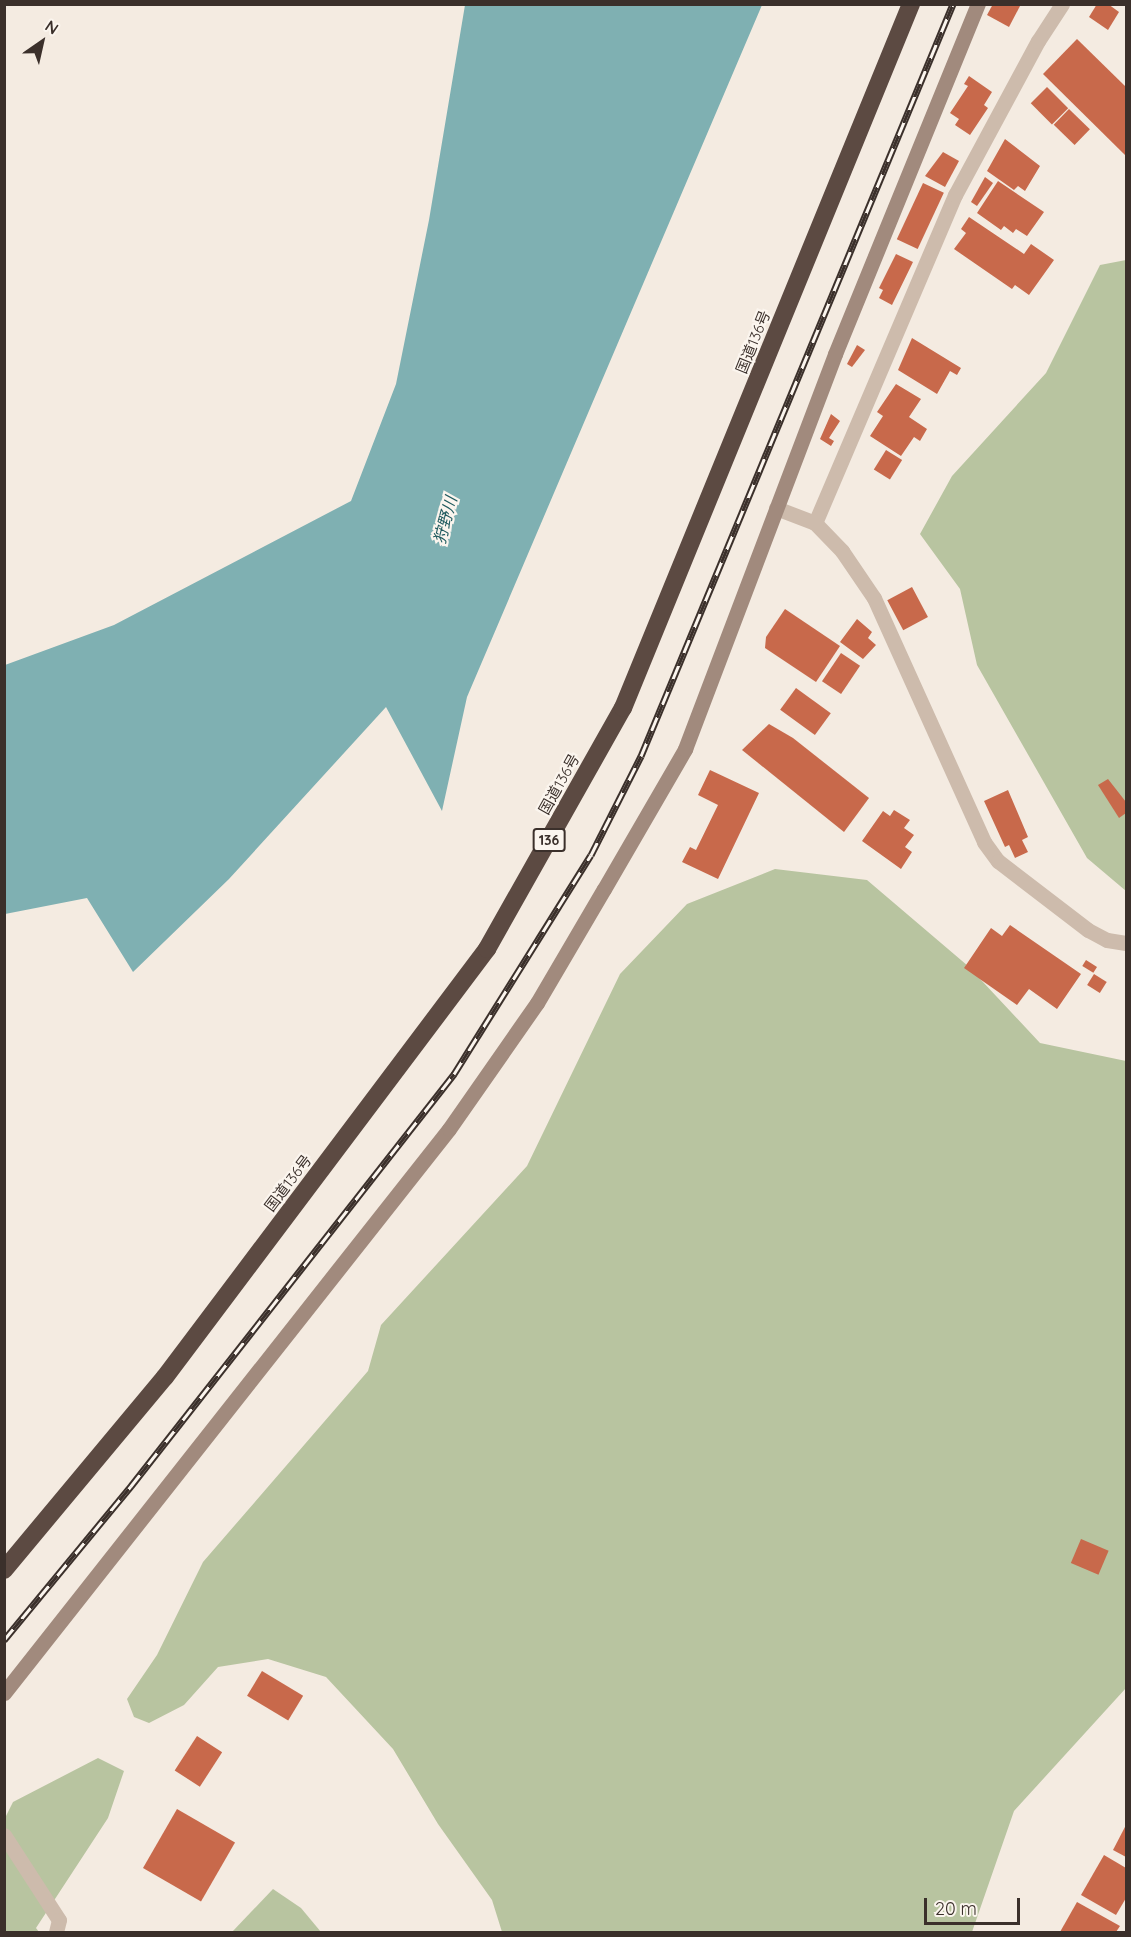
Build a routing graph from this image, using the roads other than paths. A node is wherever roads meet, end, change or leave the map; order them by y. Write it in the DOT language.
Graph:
graph roads {
  1 [pos="911,4"];
  2 [pos="978,4"];
  3 [pos="1062,4"];
  4 [pos="776,508"];
  5 [pos="815,523"];
  6 [pos="1126,943"];
  7 [pos="4,1570"];
  8 [pos="4,1693"];
  9 [pos="4,1835"];
  10 [pos="56,1932"];
  1 -- 7 [label="highway, 国道136号 / 136"];
  2 -- 4 [label="street"];
  3 -- 5 [label="street"];
  4 -- 5 [label="street"];
  4 -- 8 [label="street"];
  5 -- 6 [label="street"];
  9 -- 10 [label="street"];
}
